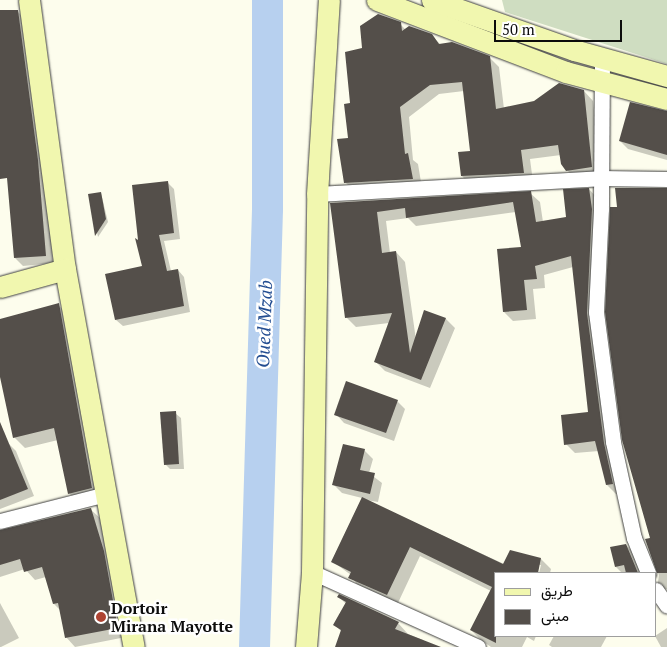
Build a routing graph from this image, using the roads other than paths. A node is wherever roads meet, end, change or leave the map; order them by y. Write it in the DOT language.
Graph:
graph roads {
  1 [pos="29,0"];
  2 [pos="330,0"];
  3 [pos="377,0"];
  4 [pos="432,0"];
  5 [pos="602,59"];
  6 [pos="667,76"];
  7 [pos="600,82"];
  8 [pos="667,99"];
  9 [pos="600,178"];
  10 [pos="667,179"];
  11 [pos="317,194"];
  12 [pos="65,269"];
  13 [pos="0,287"];
  14 [pos="106,494"];
  15 [pos="0,521"];
  16 [pos="312,572"];
  17 [pos="648,572"];
  18 [pos="657,591"];
  19 [pos="667,606"];
  20 [pos="134,647"];
  21 [pos="306,647"];
  22 [pos="478,647"];
  1 -- 12 [label="main road"];
  2 -- 11 [label="main road"];
  3 -- 7 [label="main road"];
  4 -- 5 [label="main road"];
  5 -- 6 [label="main road"];
  5 -- 7 [label="street"];
  7 -- 8 [label="main road"];
  7 -- 9 [label="street"];
  9 -- 10 [label="street"];
  9 -- 11 [label="street"];
  9 -- 17 [label="street"];
  11 -- 16 [label="main road"];
  12 -- 13 [label="main road"];
  12 -- 14 [label="main road"];
  14 -- 15 [label="street"];
  14 -- 20 [label="main road"];
  16 -- 21 [label="main road"];
  16 -- 22 [label="street"];
  18 -- 19 [label="street"];
}
